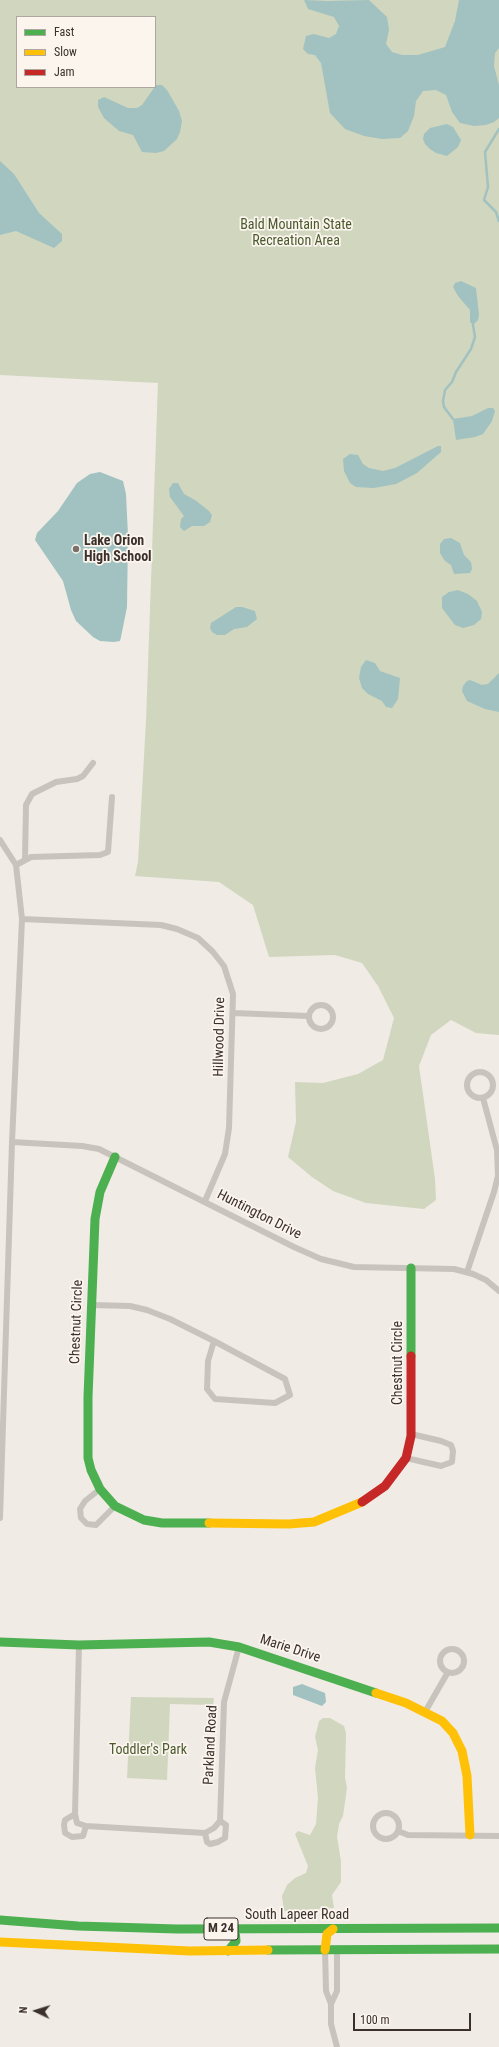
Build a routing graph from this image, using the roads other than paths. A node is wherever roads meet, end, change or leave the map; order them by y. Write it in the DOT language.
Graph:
graph roads {
  1 [pos="93,763"];
  2 [pos="112,797"];
  3 [pos="0,840"];
  4 [pos="25,860"];
  5 [pos="16,865"];
  6 [pos="22,919"];
  7 [pos="234,1013"];
  8 [pos="308,1016"];
  9 [pos="483,1098"];
  10 [pos="12,1142"];
  11 [pos="115,1157"];
  12 [pos="205,1202"];
  13 [pos="412,1268"];
  14 [pos="467,1272"];
  15 [pos="499,1291"];
  16 [pos="92,1305"];
  17 [pos="214,1341"];
  18 [pos="411,1434"];
  19 [pos="406,1458"];
  20 [pos="100,1489"];
  21 [pos="115,1506"];
  22 [pos="0,1518"];
  23 [pos="0,1642"];
  24 [pos="79,1645"];
  25 [pos="239,1647"];
  26 [pos="448,1672"];
  27 [pos="425,1712"];
  28 [pos="75,1814"];
  29 [pos="220,1821"];
  30 [pos="86,1826"];
  31 [pos="398,1831"];
  32 [pos="205,1833"];
  33 [pos="470,1835"];
  34 [pos="499,1836"];
  35 [pos="0,1920"];
  36 [pos="499,1928"];
  37 [pos="235,1929"];
  38 [pos="333,1929"];
  39 [pos="0,1942"];
  40 [pos="499,1949"];
  41 [pos="325,1950"];
  42 [pos="337,1950"];
  43 [pos="228,1951"];
  44 [pos="331,2004"];
  45 [pos="337,2047"];
  1 -- 4 [label="street"];
  2 -- 4 [label="street"];
  3 -- 5 [label="street"];
  4 -- 5 [label="street"];
  5 -- 6 [label="street"];
  6 -- 7 [label="street, Hillwood Drive"];
  6 -- 10 [label="street"];
  7 -- 8 [label="street"];
  7 -- 12 [label="street, Hillwood Drive"];
  8 -- 8 [label="street"];
  9 -- 9 [label="street"];
  9 -- 14 [label="street"];
  10 -- 11 [label="street, Huntington Drive"];
  10 -- 22 [label="street"];
  11 -- 12 [label="street, Huntington Drive"];
  11 -- 16 [label="street, Chestnut Circle"];
  12 -- 13 [label="street, Huntington Drive"];
  13 -- 14 [label="street, Huntington Drive"];
  13 -- 18 [label="street, Chestnut Circle"];
  14 -- 15 [label="street, Huntington Drive"];
  16 -- 17 [label="street"];
  16 -- 20 [label="street, Chestnut Circle"];
  17 -- 17 [label="street"];
  18 -- 19 [label="street, Chestnut Circle"];
  18 -- 19 [label="street"];
  19 -- 21 [label="street, Chestnut Circle"];
  20 -- 21 [label="street, Chestnut Circle"];
  20 -- 21 [label="street"];
  23 -- 24 [label="street, Marie Drive"];
  24 -- 25 [label="street, Marie Drive"];
  24 -- 28 [label="street"];
  25 -- 27 [label="street, Marie Drive"];
  25 -- 29 [label="street, Parkland Road"];
  26 -- 27 [label="street"];
  27 -- 33 [label="street, Marie Drive"];
  28 -- 30 [label="street"];
  28 -- 30 [label="street"];
  29 -- 32 [label="street"];
  29 -- 32 [label="street, Parkland Road"];
  30 -- 32 [label="street"];
  31 -- 31 [label="street"];
  31 -- 33 [label="street"];
  33 -- 34 [label="street"];
  35 -- 37 [label="street, South Lapeer Road / M 24"];
  36 -- 38 [label="street, South Lapeer Road / M 24"];
  37 -- 38 [label="street, South Lapeer Road / M 24"];
  37 -- 43 [label="street"];
  38 -- 41 [label="street"];
  39 -- 43 [label="street, M 24"];
  40 -- 42 [label="street, M 24"];
  41 -- 42 [label="street, M 24"];
  41 -- 43 [label="street, M 24"];
  41 -- 44 [label="street"];
  42 -- 44 [label="street"];
  44 -- 45 [label="street"];
}
